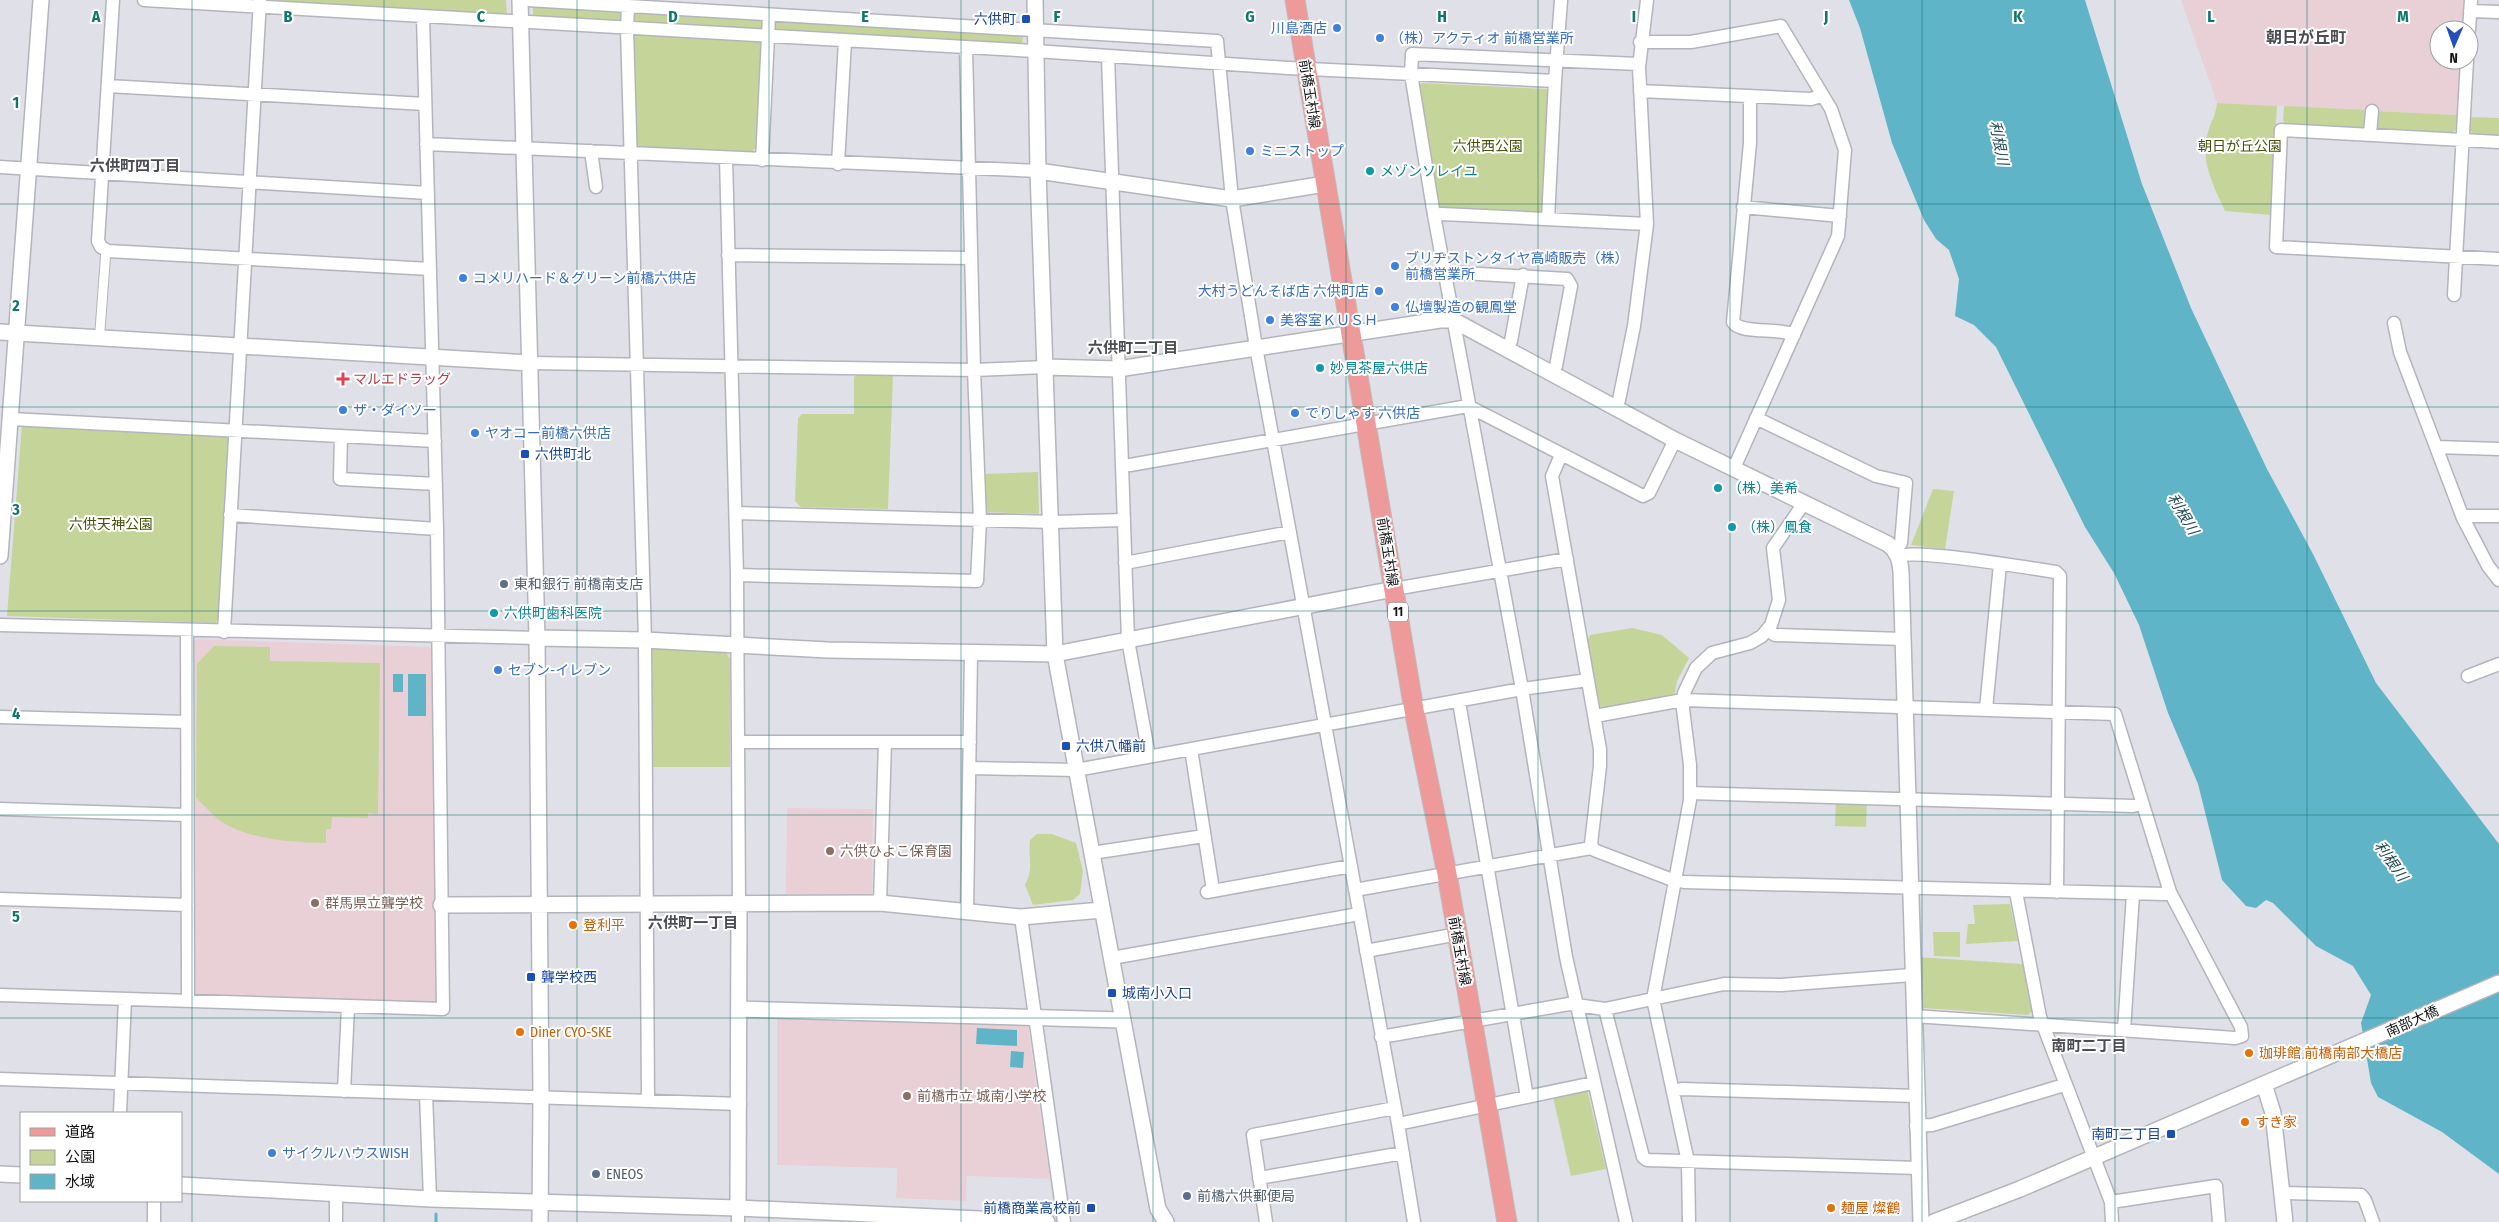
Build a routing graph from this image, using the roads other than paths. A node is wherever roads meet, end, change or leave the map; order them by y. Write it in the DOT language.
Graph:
graph roads {
  1 [pos="41,0"];
  2 [pos="113,0"];
  3 [pos="144,0"];
  4 [pos="520,0"];
  5 [pos="527,0"];
  6 [pos="1035,0"];
  7 [pos="1295,0"];
  8 [pos="1560,0"];
  9 [pos="1647,0"];
  10 [pos="260,4"];
  11 [pos="2471,5"];
  12 [pos="628,7"];
  13 [pos="2499,12"];
  14 [pos="769,16"];
  15 [pos="423,17"];
  16 [pos="2470,20"];
  17 [pos="521,22"];
  18 [pos="627,29"];
  19 [pos="1034,31"];
  20 [pos="768,36"];
  21 [pos="844,41"];
  22 [pos="1640,42"];
  23 [pos="966,48"];
  24 [pos="1034,51"];
  25 [pos="1108,56"];
  26 [pos="1558,61"];
  27 [pos="1219,62"];
  28 [pos="1639,64"];
  29 [pos="1307,69"];
  30 [pos="2466,70"];
  31 [pos="1411,74"];
  32 [pos="1555,81"];
  33 [pos="108,86"];
  34 [pos="1640,91"];
  35 [pos="255,95"];
  36 [pos="1750,96"];
  37 [pos="1821,96"];
  38 [pos="425,104"];
  39 [pos="2372,111"];
  40 [pos="2370,134"];
  41 [pos="2461,140"];
  42 [pos="2499,142"];
  43 [pos="426,144"];
  44 [pos="525,148"];
  45 [pos="591,152"];
  46 [pos="631,153"];
  47 [pos="726,158"];
  48 [pos="762,160"];
  49 [pos="838,164"];
  50 [pos="0,167"];
  51 [pos="968,167"];
  52 [pos="29,170"];
  53 [pos="1038,171"];
  54 [pos="102,174"];
  55 [pos="250,182"];
  56 [pos="1113,182"];
  57 [pos="1325,184"];
  58 [pos="596,188"];
  59 [pos="428,192"];
  60 [pos="1232,199"];
  61 [pos="1743,207"];
  62 [pos="1434,216"];
  63 [pos="1840,216"];
  64 [pos="1548,219"];
  65 [pos="1647,224"];
  66 [pos="106,250"];
  67 [pos="728,255"];
  68 [pos="246,258"];
  69 [pos="971,258"];
  70 [pos="2456,258"];
  71 [pos="2499,260"];
  72 [pos="430,269"];
  73 [pos="1445,272"];
  74 [pos="1523,275"];
  75 [pos="2454,295"];
  76 [pos="1453,320"];
  77 [pos="2394,323"];
  78 [pos="100,330"];
  79 [pos="0,332"];
  80 [pos="18,334"];
  81 [pos="1351,334"];
  82 [pos="1794,335"];
  83 [pos="240,346"];
  84 [pos="1256,347"];
  85 [pos="1507,347"];
  86 [pos="432,358"];
  87 [pos="531,363"];
  88 [pos="638,365"];
  89 [pos="732,366"];
  90 [pos="1045,367"];
  91 [pos="1118,369"];
  92 [pos="974,370"];
  93 [pos="1551,372"];
  94 [pos="1468,406"];
  95 [pos="1615,407"];
  96 [pos="1756,418"];
  97 [pos="11,419"];
  98 [pos="1366,423"];
  99 [pos="235,430"];
  100 [pos="341,436"];
  101 [pos="1274,439"];
  102 [pos="1675,440"];
  103 [pos="435,441"];
  104 [pos="2436,447"];
  105 [pos="2499,449"];
  106 [pos="1561,454"];
  107 [pos="1130,465"];
  108 [pos="1734,468"];
  109 [pos="436,484"];
  110 [pos="1804,503"];
  111 [pos="2,508"];
  112 [pos="736,513"];
  113 [pos="230,515"];
  114 [pos="2462,516"];
  115 [pos="2499,516"];
  116 [pos="980,520"];
  117 [pos="1124,520"];
  118 [pos="1050,522"];
  119 [pos="437,529"];
  120 [pos="1290,532"];
  121 [pos="1897,553"];
  122 [pos="0,556"];
  123 [pos="1567,559"];
  124 [pos="1126,563"];
  125 [pos="2000,564"];
  126 [pos="1499,572"];
  127 [pos="737,575"];
  128 [pos="2499,580"];
  129 [pos="1394,589"];
  130 [pos="1302,605"];
  131 [pos="0,624"];
  132 [pos="1767,630"];
  133 [pos="187,631"];
  134 [pos="224,632"];
  135 [pos="438,637"];
  136 [pos="537,638"];
  137 [pos="1903,639"];
  138 [pos="645,640"];
  139 [pos="1128,640"];
  140 [pos="737,644"];
  141 [pos="971,654"];
  142 [pos="1055,654"];
  143 [pos="2499,664"];
  144 [pos="2468,676"];
  145 [pos="1588,680"];
  146 [pos="1522,689"];
  147 [pos="1683,700"];
  148 [pos="1459,702"];
  149 [pos="1905,707"];
  150 [pos="1986,709"];
  151 [pos="1414,710"];
  152 [pos="2059,711"];
  153 [pos="1594,716"];
  154 [pos="0,717"];
  155 [pos="187,722"];
  156 [pos="1325,726"];
  157 [pos="740,742"];
  158 [pos="884,742"];
  159 [pos="970,742"];
  160 [pos="1191,749"];
  161 [pos="1149,756"];
  162 [pos="970,768"];
  163 [pos="1076,770"];
  164 [pos="1690,793"];
  165 [pos="1908,800"];
  166 [pos="2058,804"];
  167 [pos="2142,804"];
  168 [pos="0,809"];
  169 [pos="187,815"];
  170 [pos="1204,836"];
  171 [pos="1591,848"];
  172 [pos="1092,853"];
  173 [pos="1548,856"];
  174 [pos="1351,866"];
  175 [pos="1487,867"];
  176 [pos="1447,874"];
  177 [pos="1677,881"];
  178 [pos="1910,888"];
  179 [pos="1355,890"];
  180 [pos="2016,892"];
  181 [pos="2057,892"];
  182 [pos="2170,892"];
  183 [pos="2133,894"];
  184 [pos="0,899"];
  185 [pos="646,903"];
  186 [pos="539,904"];
  187 [pos="739,904"];
  188 [pos="880,904"];
  189 [pos="188,905"];
  190 [pos="441,905"];
  191 [pos="1102,910"];
  192 [pos="967,913"];
  193 [pos="1359,914"];
  194 [pos="1021,917"];
  195 [pos="1458,934"];
  196 [pos="1366,951"];
  197 [pos="1112,958"];
  198 [pos="1912,976"];
  199 [pos="2499,983"];
  200 [pos="0,995"];
  201 [pos="1654,999"];
  202 [pos="125,1000"];
  203 [pos="188,1001"];
  204 [pos="1575,1004"];
  205 [pos="348,1007"];
  206 [pos="739,1009"];
  207 [pos="1605,1009"];
  208 [pos="1512,1012"];
  209 [pos="1914,1016"];
  210 [pos="1034,1019"];
  211 [pos="1122,1020"];
  212 [pos="1472,1020"];
  213 [pos="2042,1024"];
  214 [pos="2124,1030"];
  215 [pos="1382,1037"];
  216 [pos="0,1079"];
  217 [pos="1593,1082"];
  218 [pos="122,1084"];
  219 [pos="2264,1084"];
  220 [pos="2064,1085"];
  221 [pos="344,1091"];
  222 [pos="1673,1091"];
  223 [pos="426,1094"];
  224 [pos="1916,1096"];
  225 [pos="541,1098"];
  226 [pos="1527,1098"];
  227 [pos="648,1101"];
  228 [pos="740,1104"];
  229 [pos="1485,1106"];
  230 [pos="1396,1108"];
  231 [pos="120,1112"];
  232 [pos="1398,1124"];
  233 [pos="1916,1126"];
  234 [pos="1403,1153"];
  235 [pos="2092,1158"];
  236 [pos="1688,1162"];
  237 [pos="1918,1168"];
  238 [pos="0,1174"];
  239 [pos="20,1175"];
  240 [pos="1259,1178"];
  241 [pos="182,1184"];
  242 [pos="336,1193"];
  243 [pos="2283,1193"];
  244 [pos="430,1199"];
  245 [pos="154,1202"];
  246 [pos="540,1202"];
  247 [pos="2111,1202"];
  248 [pos="738,1215"];
  249 [pos="1159,1218"];
  250 [pos="154,1222"];
  251 [pos="336,1222"];
  252 [pos="540,1222"];
  253 [pos="1047,1222"];
  254 [pos="1064,1222"];
  255 [pos="1266,1222"];
  256 [pos="1414,1222"];
  257 [pos="1507,1222"];
  258 [pos="1626,1222"];
  259 [pos="1688,1222"];
  260 [pos="1920,1222"];
  261 [pos="1934,1222"];
  262 [pos="2112,1222"];
  263 [pos="2219,1222"];
  264 [pos="2285,1222"];
  265 [pos="2373,1222"];
  1 -- 52 [label="street"];
  2 -- 33 [label="street"];
  3 -- 10 [label="street"];
  4 -- 17 [label="street"];
  5 -- 12 [label="street"];
  6 -- 19 [label="street"];
  7 -- 29 [label="main road, 前橋玉村線 / 11"];
  8 -- 26 [label="street"];
  9 -- 22 [label="street"];
  10 -- 15 [label="street"];
  10 -- 35 [label="street"];
  11 -- 13 [label="street"];
  11 -- 16 [label="street"];
  12 -- 14 [label="street"];
  12 -- 18 [label="street"];
  14 -- 19 [label="street"];
  14 -- 20 [label="street"];
  15 -- 17 [label="street"];
  15 -- 38 [label="street"];
  17 -- 18 [label="street"];
  17 -- 44 [label="street"];
  18 -- 20 [label="street"];
  18 -- 46 [label="street"];
  19 -- 24 [label="street"];
  19 -- 27 [label="street"];
  20 -- 21 [label="street"];
  20 -- 48 [label="street"];
  21 -- 23 [label="street"];
  21 -- 49 [label="street"];
  22 -- 28 [label="street"];
  22 -- 37 [label="street"];
  23 -- 24 [label="street"];
  23 -- 51 [label="street"];
  24 -- 25 [label="street"];
  24 -- 53 [label="street"];
  25 -- 27 [label="street"];
  25 -- 56 [label="street"];
  26 -- 28 [label="street"];
  26 -- 31 [label="street"];
  26 -- 32 [label="street"];
  27 -- 29 [label="street"];
  27 -- 60 [label="street"];
  28 -- 34 [label="street"];
  29 -- 31 [label="street"];
  29 -- 57 [label="main road, 前橋玉村線 / 11"];
  30 -- 41 [label="street"];
  31 -- 32 [label="street"];
  31 -- 62 [label="street"];
  32 -- 64 [label="street"];
  33 -- 35 [label="street"];
  33 -- 54 [label="street"];
  34 -- 36 [label="street"];
  34 -- 65 [label="street"];
  35 -- 38 [label="street"];
  35 -- 55 [label="street"];
  36 -- 37 [label="street"];
  36 -- 61 [label="street"];
  37 -- 63 [label="street"];
  38 -- 43 [label="street"];
  39 -- 40 [label="street"];
  40 -- 41 [label="street"];
  40 -- 70 [label="street"];
  41 -- 42 [label="street"];
  41 -- 70 [label="street"];
  43 -- 44 [label="street"];
  43 -- 59 [label="street"];
  44 -- 45 [label="street"];
  44 -- 87 [label="street"];
  45 -- 46 [label="street"];
  45 -- 58 [label="street"];
  46 -- 47 [label="street"];
  46 -- 88 [label="street"];
  47 -- 48 [label="street"];
  47 -- 67 [label="street"];
  48 -- 49 [label="street"];
  49 -- 51 [label="street"];
  50 -- 52 [label="street"];
  51 -- 53 [label="street"];
  51 -- 69 [label="street"];
  52 -- 54 [label="street"];
  52 -- 80 [label="street"];
  53 -- 56 [label="street"];
  53 -- 90 [label="street"];
  54 -- 55 [label="street"];
  54 -- 66 [label="street"];
  55 -- 59 [label="street"];
  55 -- 68 [label="street"];
  56 -- 60 [label="street"];
  56 -- 91 [label="street"];
  57 -- 60 [label="street"];
  57 -- 81 [label="main road, 前橋玉村線 / 11"];
  59 -- 72 [label="street"];
  60 -- 84 [label="street"];
  61 -- 63 [label="street"];
  61 -- 82 [label="street"];
  62 -- 64 [label="street"];
  62 -- 73 [label="street"];
  63 -- 82 [label="street"];
  64 -- 65 [label="street"];
  65 -- 95 [label="street"];
  66 -- 68 [label="street"];
  66 -- 78 [label="street"];
  67 -- 69 [label="street"];
  67 -- 89 [label="street"];
  68 -- 72 [label="street"];
  68 -- 83 [label="street"];
  69 -- 92 [label="street"];
  70 -- 71 [label="street"];
  70 -- 75 [label="street"];
  72 -- 86 [label="street"];
  73 -- 74 [label="street"];
  73 -- 76 [label="street"];
  74 -- 85 [label="street"];
  74 -- 93 [label="street"];
  76 -- 81 [label="street"];
  76 -- 85 [label="street"];
  76 -- 94 [label="street"];
  77 -- 104 [label="street"];
  79 -- 80 [label="street"];
  80 -- 83 [label="street"];
  80 -- 97 [label="street"];
  81 -- 84 [label="street"];
  81 -- 98 [label="main road, 前橋玉村線 / 11"];
  82 -- 96 [label="street"];
  83 -- 86 [label="street"];
  83 -- 99 [label="street"];
  84 -- 91 [label="street"];
  84 -- 101 [label="street"];
  85 -- 93 [label="street"];
  86 -- 87 [label="street"];
  86 -- 103 [label="street"];
  87 -- 88 [label="street"];
  87 -- 136 [label="street"];
  88 -- 89 [label="street"];
  88 -- 138 [label="street"];
  89 -- 92 [label="street"];
  89 -- 112 [label="street"];
  90 -- 91 [label="street"];
  90 -- 92 [label="street"];
  90 -- 118 [label="street"];
  91 -- 117 [label="street"];
  92 -- 116 [label="street"];
  93 -- 95 [label="street"];
  94 -- 98 [label="street"];
  94 -- 106 [label="street"];
  94 -- 126 [label="street"];
  95 -- 102 [label="street"];
  96 -- 108 [label="street"];
  96 -- 121 [label="street"];
  97 -- 99 [label="street"];
  97 -- 111 [label="street"];
  98 -- 101 [label="street"];
  98 -- 129 [label="main road, 前橋玉村線 / 11"];
  99 -- 100 [label="street"];
  99 -- 113 [label="street"];
  100 -- 103 [label="street"];
  100 -- 109 [label="street"];
  101 -- 107 [label="street"];
  101 -- 120 [label="street"];
  102 -- 106 [label="street"];
  102 -- 108 [label="street"];
  103 -- 109 [label="street"];
  104 -- 105 [label="street"];
  104 -- 114 [label="street"];
  106 -- 123 [label="street"];
  108 -- 110 [label="street"];
  109 -- 119 [label="street"];
  110 -- 121 [label="street"];
  110 -- 132 [label="street"];
  111 -- 122 [label="street"];
  112 -- 116 [label="street"];
  112 -- 127 [label="street"];
  113 -- 119 [label="street"];
  113 -- 134 [label="street"];
  114 -- 115 [label="street"];
  114 -- 128 [label="street"];
  116 -- 118 [label="street"];
  116 -- 127 [label="street"];
  117 -- 118 [label="street"];
  117 -- 124 [label="street"];
  118 -- 142 [label="street"];
  119 -- 135 [label="street"];
  120 -- 124 [label="street"];
  120 -- 130 [label="street"];
  121 -- 125 [label="street"];
  121 -- 137 [label="street"];
  123 -- 126 [label="street"];
  123 -- 145 [label="street"];
  124 -- 139 [label="street"];
  125 -- 150 [label="street"];
  125 -- 152 [label="street"];
  126 -- 129 [label="street"];
  126 -- 146 [label="street"];
  127 -- 140 [label="street"];
  129 -- 130 [label="street"];
  129 -- 151 [label="main road, 前橋玉村線 / 11"];
  130 -- 139 [label="street"];
  130 -- 156 [label="street"];
  131 -- 133 [label="street"];
  132 -- 137 [label="street"];
  132 -- 147 [label="street"];
  133 -- 134 [label="street"];
  133 -- 155 [label="street"];
  134 -- 135 [label="street"];
  135 -- 136 [label="street"];
  135 -- 190 [label="street"];
  136 -- 138 [label="street"];
  136 -- 186 [label="street"];
  137 -- 149 [label="street"];
  138 -- 140 [label="street"];
  138 -- 185 [label="street"];
  139 -- 142 [label="street"];
  139 -- 161 [label="street"];
  140 -- 141 [label="street"];
  140 -- 157 [label="street"];
  141 -- 142 [label="street"];
  141 -- 159 [label="street"];
  142 -- 163 [label="street"];
  143 -- 144 [label="street"];
  145 -- 146 [label="street"];
  145 -- 153 [label="street"];
  146 -- 148 [label="street"];
  146 -- 173 [label="street"];
  147 -- 149 [label="street"];
  147 -- 153 [label="street"];
  147 -- 164 [label="street"];
  148 -- 151 [label="street"];
  148 -- 175 [label="street"];
  149 -- 150 [label="street"];
  149 -- 165 [label="street"];
  150 -- 152 [label="street"];
  151 -- 156 [label="street"];
  151 -- 176 [label="main road, 前橋玉村線 / 11"];
  152 -- 166 [label="street"];
  152 -- 167 [label="street"];
  153 -- 171 [label="street"];
  154 -- 155 [label="street"];
  155 -- 169 [label="street"];
  156 -- 160 [label="street"];
  156 -- 174 [label="street"];
  157 -- 158 [label="street"];
  157 -- 187 [label="street"];
  158 -- 159 [label="street"];
  158 -- 188 [label="street"];
  159 -- 162 [label="street"];
  160 -- 161 [label="street"];
  160 -- 170 [label="street"];
  161 -- 163 [label="street"];
  162 -- 163 [label="street"];
  162 -- 192 [label="street"];
  163 -- 172 [label="street"];
  164 -- 165 [label="street"];
  164 -- 177 [label="street"];
  165 -- 166 [label="street"];
  165 -- 178 [label="street"];
  166 -- 167 [label="street"];
  166 -- 181 [label="street"];
  167 -- 182 [label="street"];
  168 -- 169 [label="street"];
  169 -- 189 [label="street"];
  170 -- 172 [label="street"];
  170 -- 174 [label="street"];
  171 -- 173 [label="street"];
  171 -- 177 [label="street"];
  172 -- 191 [label="street"];
  173 -- 175 [label="street"];
  173 -- 204 [label="street"];
  174 -- 179 [label="street"];
  175 -- 176 [label="street"];
  175 -- 208 [label="street"];
  176 -- 179 [label="street"];
  176 -- 195 [label="main road, 前橋玉村線 / 11"];
  177 -- 178 [label="street"];
  177 -- 201 [label="street"];
  178 -- 180 [label="street"];
  178 -- 198 [label="street"];
  179 -- 193 [label="street"];
  180 -- 181 [label="street"];
  180 -- 213 [label="street"];
  181 -- 183 [label="street"];
  182 -- 183 [label="street"];
  182 -- 214 [label="street"];
  183 -- 214 [label="street"];
  184 -- 189 [label="street"];
  185 -- 186 [label="street"];
  185 -- 187 [label="street"];
  185 -- 227 [label="street"];
  186 -- 190 [label="street"];
  186 -- 225 [label="street"];
  187 -- 188 [label="street"];
  187 -- 206 [label="street"];
  188 -- 192 [label="street"];
  189 -- 203 [label="street"];
  190 -- 205 [label="street"];
  191 -- 194 [label="street"];
  191 -- 197 [label="street"];
  192 -- 194 [label="street"];
  193 -- 196 [label="street"];
  193 -- 197 [label="street"];
  194 -- 210 [label="street"];
  195 -- 196 [label="street"];
  195 -- 212 [label="main road, 前橋玉村線 / 11"];
  196 -- 215 [label="street"];
  197 -- 211 [label="street"];
  198 -- 201 [label="street"];
  198 -- 209 [label="street"];
  199 -- 219 [label="street, 南部大橋"];
  200 -- 202 [label="street"];
  201 -- 207 [label="street"];
  201 -- 222 [label="street"];
  202 -- 203 [label="street"];
  202 -- 218 [label="street"];
  203 -- 205 [label="street"];
  204 -- 207 [label="street"];
  204 -- 208 [label="street"];
  204 -- 217 [label="street"];
  205 -- 221 [label="street"];
  206 -- 210 [label="street"];
  206 -- 228 [label="street"];
  207 -- 236 [label="street"];
  208 -- 212 [label="street"];
  208 -- 226 [label="street"];
  209 -- 213 [label="street"];
  209 -- 224 [label="street"];
  210 -- 211 [label="street"];
  210 -- 254 [label="street"];
  211 -- 249 [label="street"];
  212 -- 215 [label="street"];
  212 -- 229 [label="main road, 前橋玉村線 / 11"];
  213 -- 214 [label="street"];
  213 -- 220 [label="street"];
  215 -- 230 [label="street"];
  216 -- 218 [label="street"];
  217 -- 226 [label="street"];
  217 -- 258 [label="street"];
  218 -- 221 [label="street"];
  218 -- 231 [label="street"];
  219 -- 235 [label="street, 南部大橋"];
  219 -- 243 [label="street"];
  220 -- 233 [label="street"];
  220 -- 235 [label="street"];
  221 -- 223 [label="street"];
  222 -- 224 [label="street"];
  222 -- 236 [label="street"];
  223 -- 225 [label="street"];
  223 -- 244 [label="street"];
  224 -- 233 [label="street"];
  225 -- 227 [label="street"];
  225 -- 246 [label="street"];
  226 -- 229 [label="street"];
  227 -- 228 [label="street"];
  228 -- 248 [label="street"];
  229 -- 232 [label="street"];
  229 -- 257 [label="main road, 前橋玉村線 / 11"];
  230 -- 232 [label="street"];
  230 -- 240 [label="street"];
  232 -- 234 [label="street"];
  233 -- 237 [label="street"];
  234 -- 240 [label="street"];
  234 -- 256 [label="street"];
  235 -- 247 [label="street"];
  235 -- 261 [label="street, 南部大橋"];
  236 -- 237 [label="street"];
  236 -- 259 [label="street"];
  237 -- 260 [label="street"];
  238 -- 239 [label="street"];
  240 -- 255 [label="street"];
  241 -- 242 [label="street"];
  242 -- 244 [label="street"];
  242 -- 251 [label="street"];
  243 -- 264 [label="street"];
  243 -- 265 [label="street"];
  244 -- 246 [label="street"];
  245 -- 250 [label="street"];
  246 -- 248 [label="street"];
  246 -- 252 [label="street"];
  247 -- 262 [label="street"];
  247 -- 263 [label="street"];
  248 -- 253 [label="street"];
}
